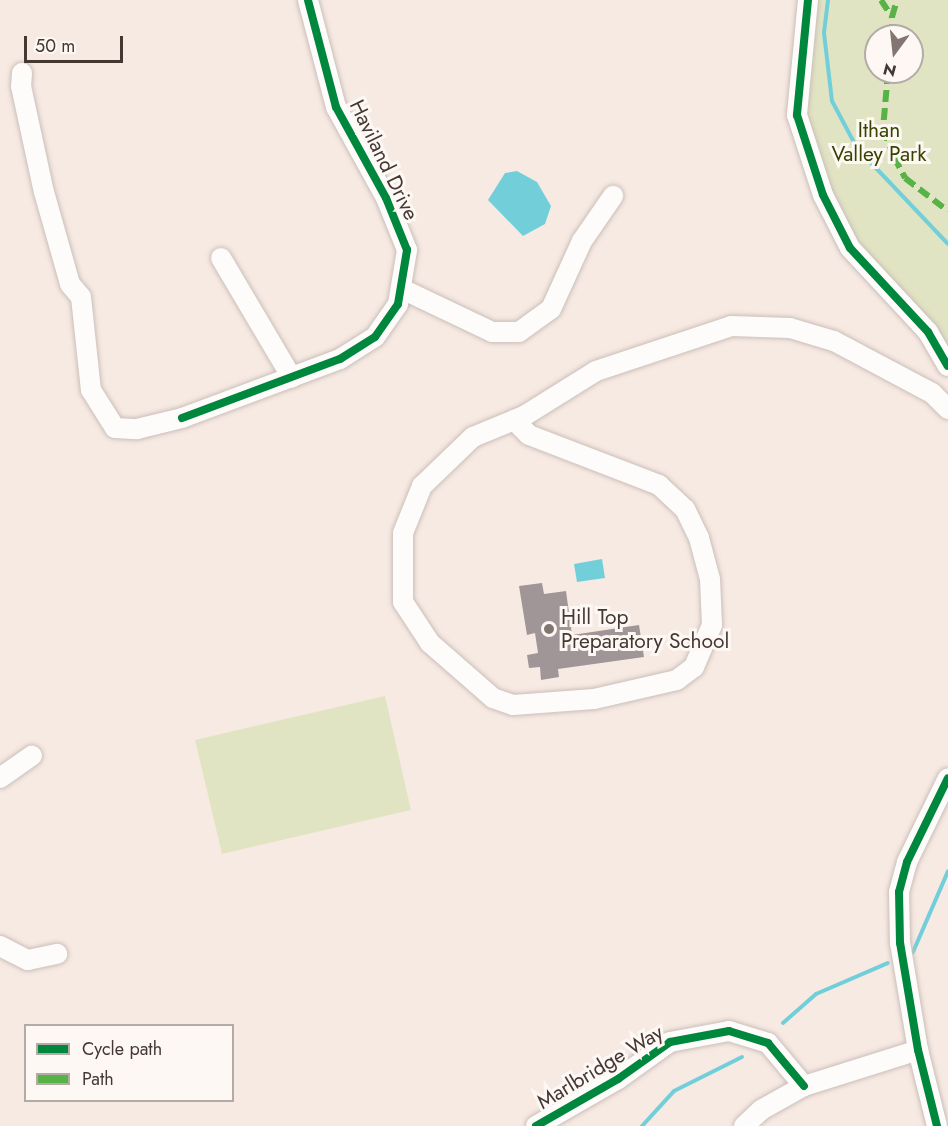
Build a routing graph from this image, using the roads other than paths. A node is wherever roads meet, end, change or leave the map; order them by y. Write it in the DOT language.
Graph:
graph roads {
  1 [pos="308,0"];
  2 [pos="808,0"];
  3 [pos="22,73"];
  4 [pos="613,196"];
  5 [pos="221,258"];
  6 [pos="402,289"];
  7 [pos="948,366"];
  8 [pos="292,378"];
  9 [pos="948,409"];
  10 [pos="514,420"];
  11 [pos="32,756"];
  12 [pos="0,778"];
  13 [pos="948,778"];
  14 [pos="0,946"];
  15 [pos="57,954"];
  16 [pos="918,1050"];
  17 [pos="804,1086"];
  18 [pos="536,1126"];
  19 [pos="744,1126"];
  20 [pos="937,1126"];
  1 -- 6 [label="street, Haviland Drive"];
  2 -- 7 [label="street"];
  3 -- 8 [label="street, Haviland Drive"];
  4 -- 6 [label="street"];
  5 -- 8 [label="street"];
  6 -- 8 [label="street, Haviland Drive"];
  9 -- 10 [label="street"];
  10 -- 10 [label="street"];
  11 -- 12 [label="street"];
  13 -- 16 [label="street"];
  14 -- 15 [label="street"];
  16 -- 17 [label="street"];
  16 -- 20 [label="street"];
  17 -- 18 [label="street, Marlbridge Way"];
  17 -- 19 [label="street"];
}
